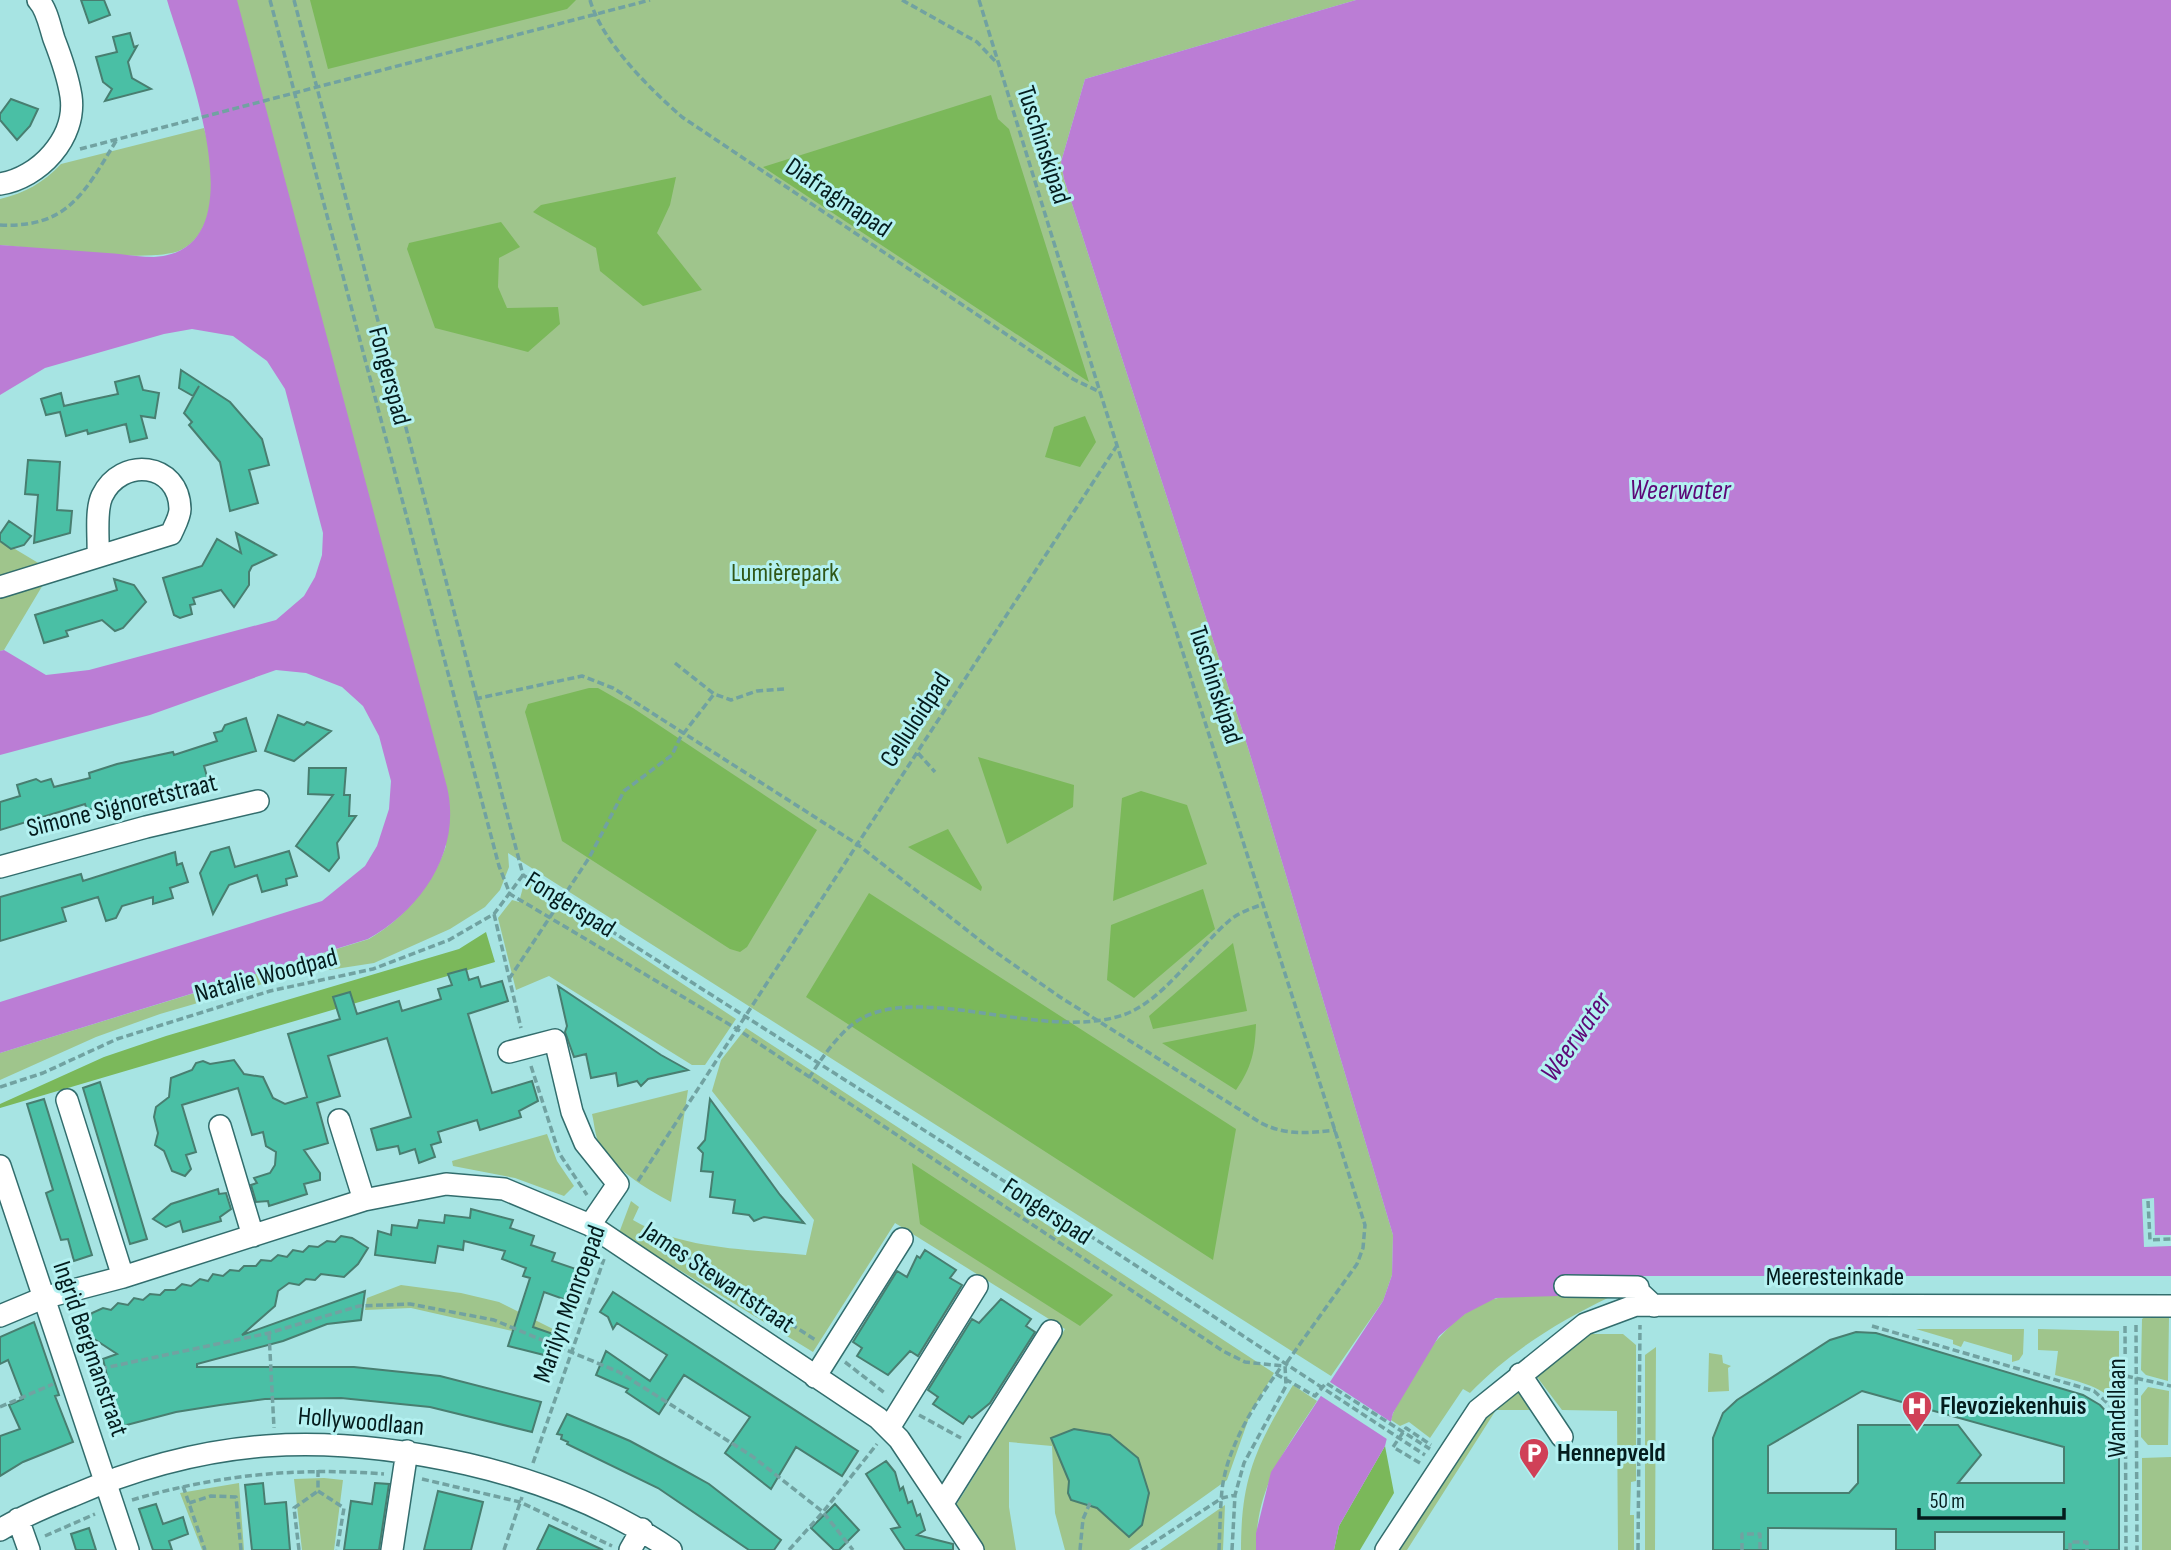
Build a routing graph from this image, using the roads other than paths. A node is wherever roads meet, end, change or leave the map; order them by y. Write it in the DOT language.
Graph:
graph roads {
  1 [pos="38,0"];
  2 [pos="0,184"];
  3 [pos="99,556"];
  4 [pos="0,587"];
  5 [pos="258,800"];
  6 [pos="0,867"];
  7 [pos="517,1050"];
  8 [pos="67,1100"];
  9 [pos="339,1120"];
  10 [pos="220,1126"];
  11 [pos="0,1166"];
  12 [pos="5,1199"];
  13 [pos="364,1200"];
  14 [pos="595,1217"];
  15 [pos="253,1236"];
  16 [pos="902,1239"];
  17 [pos="123,1277"];
  18 [pos="977,1286"];
  19 [pos="1565,1286"];
  20 [pos="43,1298"];
  21 [pos="1654,1306"];
  22 [pos="2171,1306"];
  23 [pos="0,1316"];
  24 [pos="1051,1331"];
  25 [pos="1520,1374"];
  26 [pos="814,1377"];
  27 [pos="889,1428"];
  28 [pos="1562,1437"];
  29 [pos="407,1451"];
  30 [pos="105,1481"];
  31 [pos="943,1503"];
  32 [pos="9,1525"];
  33 [pos="642,1529"];
  34 [pos="29,1548"];
  35 [pos="128,1550"];
  36 [pos="393,1550"];
  37 [pos="630,1550"];
  38 [pos="671,1550"];
  39 [pos="972,1550"];
  40 [pos="1386,1550"];
  1 -- 2 [label="street"];
  3 -- 3 [label="street"];
  3 -- 4 [label="street"];
  5 -- 6 [label="street, Simone Signoretstraat"];
  7 -- 14 [label="street"];
  8 -- 17 [label="street"];
  9 -- 13 [label="street"];
  10 -- 15 [label="street"];
  11 -- 12 [label="street, Ingrid Bergmanstraat"];
  12 -- 20 [label="street, Ingrid Bergmanstraat"];
  13 -- 14 [label="street, James Stewartstraat"];
  13 -- 15 [label="street, James Stewartstraat"];
  14 -- 26 [label="street, James Stewartstraat"];
  15 -- 17 [label="street, James Stewartstraat"];
  16 -- 26 [label="street"];
  17 -- 20 [label="street, James Stewartstraat"];
  18 -- 27 [label="street"];
  19 -- 21 [label="street"];
  20 -- 23 [label="street, James Stewartstraat"];
  20 -- 30 [label="street, Ingrid Bergmanstraat"];
  21 -- 22 [label="street, Meeresteinkade"];
  21 -- 25 [label="street, Meeresteinkade"];
  24 -- 31 [label="street"];
  25 -- 28 [label="street"];
  25 -- 40 [label="street, Meeresteinkade"];
  26 -- 27 [label="street, James Stewartstraat"];
  27 -- 31 [label="street, James Stewartstraat"];
  29 -- 30 [label="street, Hollywoodlaan"];
  29 -- 33 [label="street, Hollywoodlaan"];
  29 -- 36 [label="street"];
  30 -- 32 [label="street, Hollywoodlaan"];
  30 -- 35 [label="street, Ingrid Bergmanstraat"];
  31 -- 39 [label="street, James Stewartstraat"];
  32 -- 34 [label="street"];
  33 -- 37 [label="street"];
  33 -- 38 [label="street, Hollywoodlaan"];
}
